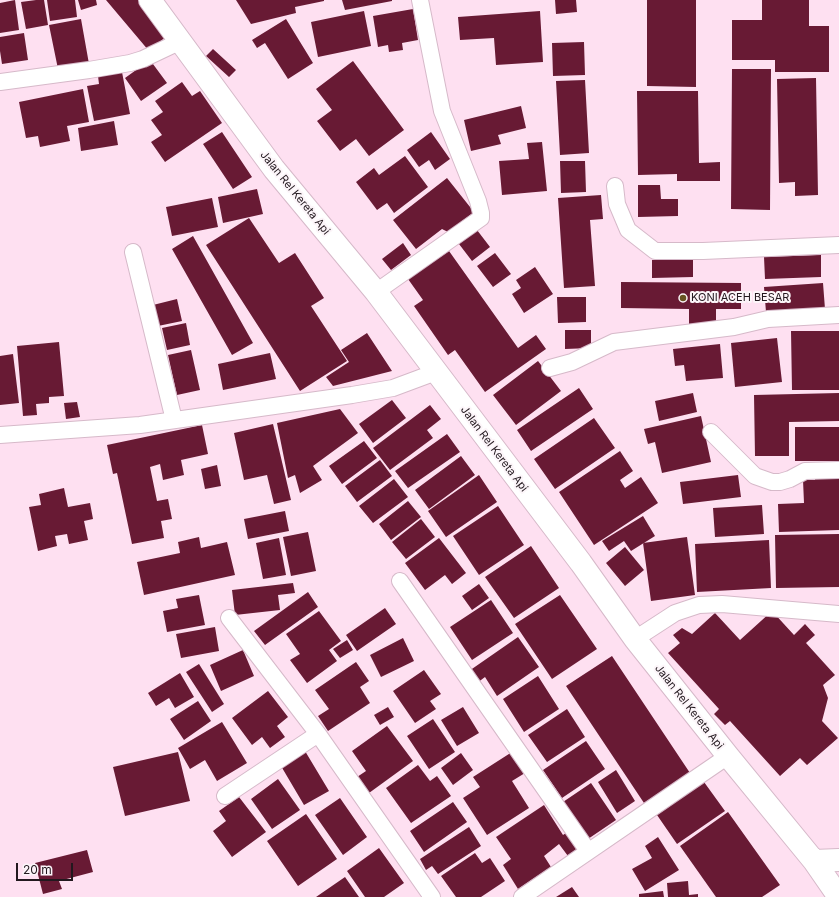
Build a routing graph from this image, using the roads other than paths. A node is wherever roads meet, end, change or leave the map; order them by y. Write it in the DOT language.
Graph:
graph roads {
  1 [pos="150,0"];
  2 [pos="420,0"];
  3 [pos="181,41"];
  4 [pos="0,82"];
  5 [pos="615,186"];
  6 [pos="839,245"];
  7 [pos="133,252"];
  8 [pos="376,292"];
  9 [pos="839,315"];
  10 [pos="550,368"];
  11 [pos="436,372"];
  12 [pos="174,420"];
  13 [pos="711,432"];
  14 [pos="0,435"];
  15 [pos="839,470"];
  16 [pos="400,581"];
  17 [pos="839,614"];
  18 [pos="229,618"];
  19 [pos="635,639"];
  20 [pos="318,734"];
  21 [pos="728,756"];
  22 [pos="225,796"];
  23 [pos="588,851"];
  24 [pos="839,860"];
  25 [pos="814,861"];
  26 [pos="432,897"];
  27 [pos="522,897"];
  28 [pos="839,897"];
  1 -- 3 [label="main road, Jalan Rel Kereta Api"];
  2 -- 8 [label="street"];
  3 -- 4 [label="street"];
  3 -- 8 [label="main road, Jalan Rel Kereta Api"];
  5 -- 6 [label="street"];
  7 -- 12 [label="street"];
  8 -- 11 [label="main road, Jalan Rel Kereta Api"];
  9 -- 10 [label="street"];
  11 -- 12 [label="street"];
  11 -- 19 [label="main road, Jalan Rel Kereta Api"];
  12 -- 14 [label="street"];
  13 -- 15 [label="street"];
  16 -- 23 [label="street"];
  17 -- 19 [label="street"];
  18 -- 20 [label="street"];
  19 -- 21 [label="main road, Jalan Rel Kereta Api"];
  20 -- 22 [label="street"];
  20 -- 26 [label="street"];
  21 -- 23 [label="street"];
  21 -- 25 [label="main road, Jalan Rel Kereta Api"];
  23 -- 27 [label="street"];
  24 -- 25 [label="main road"];
  25 -- 28 [label="main road, Jalan Rel Kereta Api"];
}
